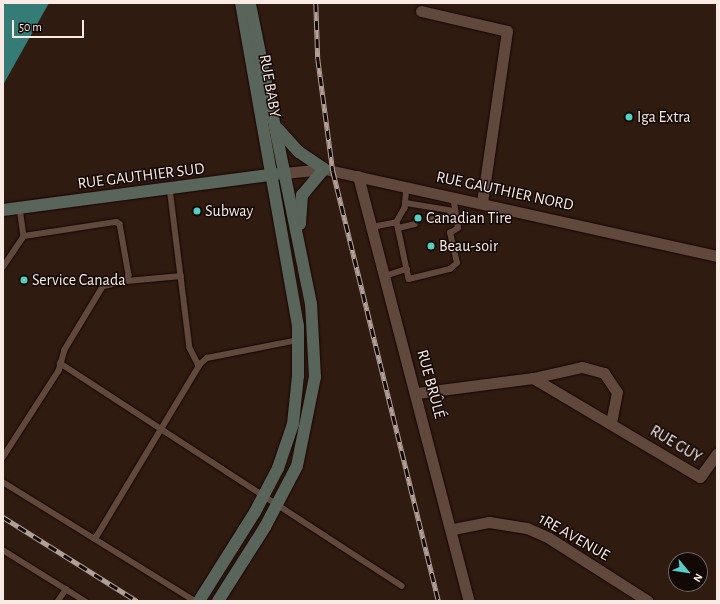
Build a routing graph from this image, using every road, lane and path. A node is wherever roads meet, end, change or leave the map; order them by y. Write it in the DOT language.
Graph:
graph roads {
  1 [pos="240,3"];
  2 [pos="250,3"];
  3 [pos="421,11"];
  4 [pos="276,124"];
  5 [pos="324,168"];
  6 [pos="284,173"];
  7 [pos="269,175"];
  8 [pos="358,176"];
  9 [pos="407,186"];
  10 [pos="170,188"];
  11 [pos="453,197"];
  12 [pos="406,203"];
  13 [pos="482,204"];
  14 [pos="20,208"];
  15 [pos="3,210"];
  16 [pos="455,213"];
  17 [pos="429,220"];
  18 [pos="397,222"];
  19 [pos="415,224"];
  20 [pos="372,226"];
  21 [pos="398,228"];
  22 [pos="24,236"];
  23 [pos="717,256"];
  24 [pos="3,267"];
  25 [pos="407,269"];
  26 [pos="304,270"];
  27 [pos="181,276"];
  28 [pos="385,276"];
  29 [pos="127,281"];
  30 [pos="298,340"];
  31 [pos="60,363"];
  32 [pos="199,366"];
  33 [pos="533,378"];
  34 [pos="417,393"];
  35 [pos="611,423"];
  36 [pos="161,429"];
  37 [pos="717,454"];
  38 [pos="3,458"];
  39 [pos="3,482"];
  40 [pos="263,496"];
  41 [pos="277,505"];
  42 [pos="453,529"];
  43 [pos="95,539"];
  44 [pos="3,550"];
  45 [pos="402,586"];
  46 [pos="66,589"];
  47 [pos="58,601"];
  48 [pos="85,601"];
  49 [pos="196,601"];
  50 [pos="199,601"];
  51 [pos="218,601"];
  52 [pos="469,601"];
  53 [pos="648,601"];
  1 -- 7 [label="main road, RUE BABY"];
  2 -- 4 [label="main road, RUE BABY"];
  3 -- 13 [label="street"];
  4 -- 5 [label="main road"];
  4 -- 6 [label="main road, RUE BABY"];
  5 -- 6 [label="street, RUE GAUTHIER NORD"];
  5 -- 8 [label="street, RUE GAUTHIER NORD"];
  5 -- 26 [label="main road"];
  6 -- 7 [label="main road, RUE GAUTHIER SUD"];
  6 -- 26 [label="main road, RUE BABY"];
  7 -- 10 [label="main road, RUE GAUTHIER SUD"];
  7 -- 30 [label="main road, RUE BABY"];
  8 -- 9 [label="street, RUE GAUTHIER NORD"];
  8 -- 20 [label="street, RUE BRÛLÉ"];
  9 -- 11 [label="street, RUE GAUTHIER NORD"];
  9 -- 12 [label="lane"];
  10 -- 14 [label="main road, RUE GAUTHIER SUD"];
  10 -- 27 [label="lane"];
  11 -- 13 [label="street, RUE GAUTHIER NORD"];
  11 -- 16 [label="lane"];
  12 -- 16 [label="lane"];
  12 -- 18 [label="lane"];
  13 -- 23 [label="street, RUE GAUTHIER NORD"];
  14 -- 15 [label="main road, RUE GAUTHIER SUD"];
  14 -- 22 [label="lane"];
  16 -- 17 [label="lane"];
  16 -- 25 [label="lane"];
  18 -- 20 [label="lane"];
  18 -- 21 [label="lane"];
  19 -- 21 [label="lane"];
  20 -- 28 [label="street, RUE BRÛLÉ"];
  21 -- 25 [label="lane"];
  22 -- 24 [label="lane"];
  22 -- 29 [label="lane"];
  25 -- 28 [label="lane"];
  26 -- 41 [label="main road"];
  27 -- 29 [label="lane"];
  27 -- 32 [label="lane"];
  28 -- 34 [label="street, RUE BRÛLÉ"];
  29 -- 31 [label="lane"];
  30 -- 32 [label="lane"];
  30 -- 40 [label="main road, RUE BABY"];
  31 -- 36 [label="lane"];
  31 -- 38 [label="lane"];
  32 -- 36 [label="lane"];
  33 -- 34 [label="street"];
  33 -- 35 [label="street, RUE GUY"];
  33 -- 35 [label="street"];
  34 -- 42 [label="street, RUE BRÛLÉ"];
  35 -- 37 [label="street, RUE GUY"];
  36 -- 40 [label="lane"];
  36 -- 43 [label="lane"];
  39 -- 43 [label="lane"];
  40 -- 41 [label="lane"];
  40 -- 50 [label="main road, RUE BABY"];
  41 -- 45 [label="lane"];
  41 -- 51 [label="main road"];
  42 -- 52 [label="street, RUE BRÛLÉ"];
  42 -- 53 [label="street, 1RE AVENUE"];
  43 -- 49 [label="lane"];
  44 -- 46 [label="lane"];
  46 -- 47 [label="lane"];
  46 -- 48 [label="lane"];
}
